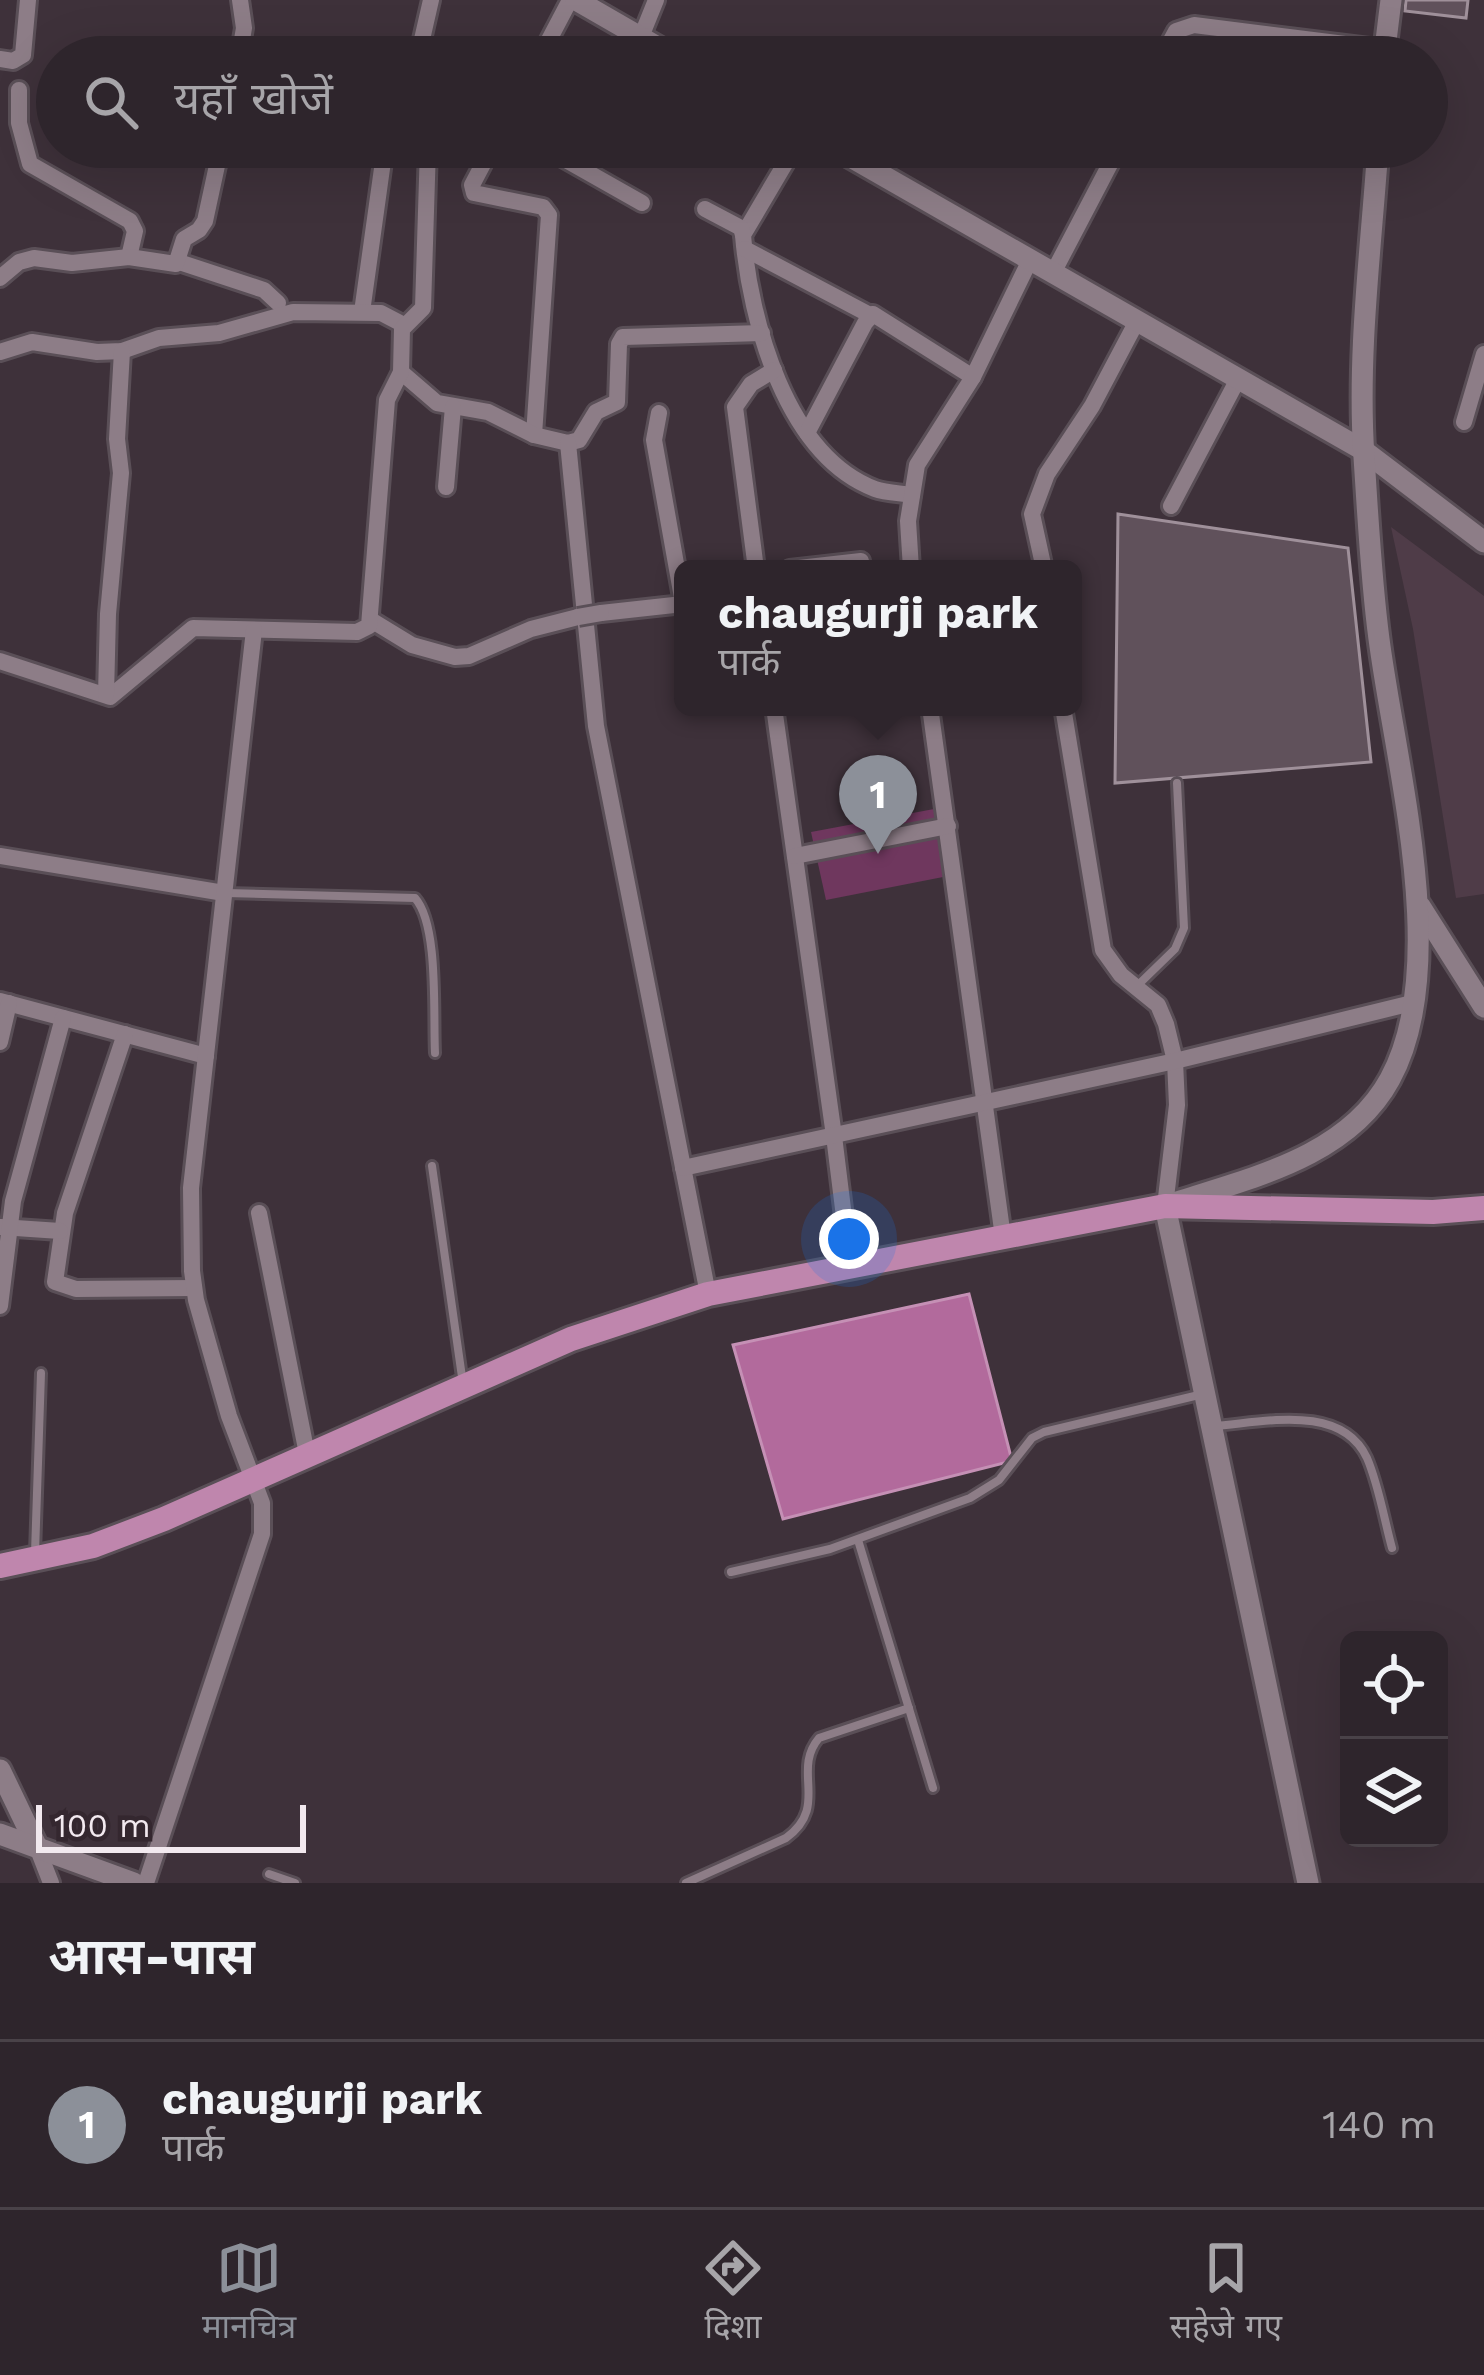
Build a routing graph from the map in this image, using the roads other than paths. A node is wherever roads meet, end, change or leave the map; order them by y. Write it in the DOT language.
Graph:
graph roads {
  1 [pos="28,0"];
  2 [pos="240,0"];
  3 [pos="431,0"];
  4 [pos="573,0"];
  5 [pos="656,0"];
  6 [pos="1390,0"];
  7 [pos="243,36"];
  8 [pos="423,36"];
  9 [pos="552,36"];
  10 [pos="638,36"];
  11 [pos="640,36"];
  12 [pos="1173,36"];
  13 [pos="1269,36"];
  14 [pos="1386,36"];
  15 [pos="0,59"];
  16 [pos="19,90"];
  17 [pos="36,167"];
  18 [pos="38,168"];
  19 [pos="216,168"];
  20 [pos="382,168"];
  21 [pos="427,168"];
  22 [pos="481,168"];
  23 [pos="580,168"];
  24 [pos="784,168"];
  25 [pos="869,168"];
  26 [pos="1108,168"];
  27 [pos="1377,168"];
  28 [pos="643,203"];
  29 [pos="705,208"];
  30 [pos="744,242"];
  31 [pos="129,257"];
  32 [pos="1030,260"];
  33 [pos="179,262"];
  34 [pos="1054,273"];
  35 [pos="0,278"];
  36 [pos="278,303"];
  37 [pos="362,312"];
  38 [pos="870,315"];
  39 [pos="1136,321"];
  40 [pos="407,322"];
  41 [pos="762,333"];
  42 [pos="122,351"];
  43 [pos="0,352"];
  44 [pos="1484,354"];
  45 [pos="774,370"];
  46 [pos="401,372"];
  47 [pos="973,376"];
  48 [pos="1238,379"];
  49 [pos="453,407"];
  50 [pos="659,413"];
  51 [pos="1464,422"];
  52 [pos="807,433"];
  53 [pos="534,435"];
  54 [pos="568,443"];
  55 [pos="1363,451"];
  56 [pos="446,487"];
  57 [pos="912,495"];
  58 [pos="1171,506"];
  59 [pos="1484,542"];
  60 [pos="675,560"];
  61 [pos="755,560"];
  62 [pos="910,560"];
  63 [pos="1042,560"];
  64 [pos="674,605"];
  65 [pos="371,620"];
  66 [pos="254,630"];
  67 [pos="0,661"];
  68 [pos="106,695"];
  69 [pos="775,716"];
  70 [pos="931,716"];
  71 [pos="1064,716"];
  72 [pos="1177,783"];
  73 [pos="948,826"];
  74 [pos="0,856"];
  75 [pos="795,856"];
  76 [pos="224,893"];
  77 [pos="1420,905"];
  78 [pos="1137,986"];
  79 [pos="5,1002"];
  80 [pos="1412,1003"];
  81 [pos="1484,1007"];
  82 [pos="62,1018"];
  83 [pos="125,1034"];
  84 [pos="0,1042"];
  85 [pos="435,1053"];
  86 [pos="206,1056"];
  87 [pos="1174,1060"];
  88 [pos="986,1101"];
  89 [pos="834,1136"];
  90 [pos="432,1166"];
  91 [pos="683,1168"];
  92 [pos="1165,1206"];
  93 [pos="1484,1208"];
  94 [pos="259,1213"];
  95 [pos="4,1227"];
  96 [pos="60,1231"];
  97 [pos="1003,1237"];
  98 [pos="845,1267"];
  99 [pos="194,1288"];
  100 [pos="708,1294"];
  101 [pos="0,1306"];
  102 [pos="41,1372"];
  103 [pos="463,1386"];
  104 [pos="1205,1394"];
  105 [pos="1212,1426"];
  106 [pos="307,1454"];
  107 [pos="253,1478"];
  108 [pos="858,1540"];
  109 [pos="1393,1548"];
  110 [pos="35,1561"];
  111 [pos="0,1566"];
  112 [pos="731,1572"];
  113 [pos="909,1708"];
  114 [pos="0,1769"];
  115 [pos="933,1788"];
  116 [pos="0,1834"];
  117 [pos="37,1847"];
  118 [pos="269,1874"];
  119 [pos="51,1883"];
  120 [pos="134,1883"];
  121 [pos="146,1883"];
  122 [pos="295,1883"];
  123 [pos="686,1883"];
  124 [pos="1308,1883"];
  1 -- 15 [label="street"];
  2 -- 7 [label="street"];
  3 -- 8 [label="street"];
  4 -- 9 [label="street"];
  4 -- 10 [label="street"];
  5 -- 11 [label="street"];
  6 -- 14 [label="street"];
  12 -- 13 [label="street"];
  16 -- 17 [label="street"];
  18 -- 31 [label="street"];
  19 -- 33 [label="street"];
  20 -- 37 [label="street"];
  21 -- 40 [label="street"];
  22 -- 53 [label="street"];
  23 -- 28 [label="street"];
  24 -- 30 [label="street"];
  25 -- 32 [label="street"];
  26 -- 34 [label="street"];
  27 -- 55 [label="street"];
  29 -- 30 [label="street"];
  30 -- 38 [label="street"];
  30 -- 41 [label="street"];
  31 -- 33 [label="street"];
  31 -- 35 [label="street"];
  32 -- 34 [label="street"];
  32 -- 47 [label="street"];
  33 -- 36 [label="street"];
  34 -- 39 [label="street"];
  37 -- 40 [label="street"];
  37 -- 42 [label="street"];
  38 -- 47 [label="street"];
  38 -- 52 [label="street"];
  39 -- 48 [label="street"];
  39 -- 63 [label="street"];
  40 -- 46 [label="street"];
  41 -- 45 [label="street"];
  41 -- 54 [label="street"];
  42 -- 43 [label="street"];
  42 -- 68 [label="street"];
  44 -- 51 [label="street"];
  45 -- 52 [label="street"];
  45 -- 61 [label="street"];
  46 -- 49 [label="street"];
  46 -- 65 [label="street"];
  47 -- 57 [label="street"];
  48 -- 55 [label="street"];
  48 -- 58 [label="street"];
  49 -- 53 [label="street"];
  49 -- 56 [label="street"];
  50 -- 60 [label="street"];
  52 -- 57 [label="street"];
  53 -- 54 [label="street"];
  54 -- 91 [label="street"];
  55 -- 59 [label="street"];
  55 -- 77 [label="street"];
  57 -- 62 [label="street"];
  64 -- 65 [label="street, bridge"];
  65 -- 66 [label="street"];
  66 -- 68 [label="street"];
  66 -- 76 [label="street"];
  67 -- 68 [label="street"];
  69 -- 75 [label="street"];
  70 -- 73 [label="street"];
  71 -- 78 [label="street"];
  72 -- 78 [label="lane"];
  73 -- 75 [label="street"];
  73 -- 88 [label="street"];
  74 -- 76 [label="street"];
  75 -- 89 [label="street"];
  76 -- 85 [label="lane"];
  76 -- 86 [label="street"];
  77 -- 80 [label="street"];
  77 -- 81 [label="street"];
  78 -- 87 [label="street"];
  79 -- 82 [label="street"];
  79 -- 84 [label="street"];
  80 -- 87 [label="street"];
  80 -- 92 [label="street"];
  82 -- 83 [label="street"];
  82 -- 95 [label="street"];
  83 -- 86 [label="street"];
  83 -- 96 [label="street"];
  86 -- 99 [label="street"];
  87 -- 88 [label="street"];
  87 -- 92 [label="street"];
  88 -- 89 [label="street"];
  88 -- 97 [label="street"];
  89 -- 91 [label="street"];
  89 -- 98 [label="street"];
  90 -- 103 [label="lane"];
  91 -- 100 [label="street"];
  92 -- 93 [label="main road"];
  92 -- 97 [label="main road"];
  92 -- 104 [label="street"];
  94 -- 106 [label="street"];
  95 -- 96 [label="street"];
  95 -- 101 [label="street"];
  96 -- 99 [label="street"];
  97 -- 98 [label="main road"];
  98 -- 100 [label="main road"];
  99 -- 107 [label="street"];
  100 -- 103 [label="main road"];
  102 -- 110 [label="lane"];
  103 -- 106 [label="main road"];
  104 -- 105 [label="street"];
  104 -- 108 [label="lane"];
  105 -- 109 [label="lane"];
  105 -- 124 [label="street"];
  106 -- 107 [label="main road"];
  107 -- 110 [label="main road"];
  107 -- 121 [label="street"];
  108 -- 112 [label="lane"];
  108 -- 113 [label="lane"];
  110 -- 111 [label="main road"];
  113 -- 115 [label="lane"];
  113 -- 123 [label="lane"];
  114 -- 117 [label="street"];
  116 -- 117 [label="street"];
  117 -- 119 [label="street"];
  117 -- 120 [label="street"];
  118 -- 122 [label="lane"];
}
